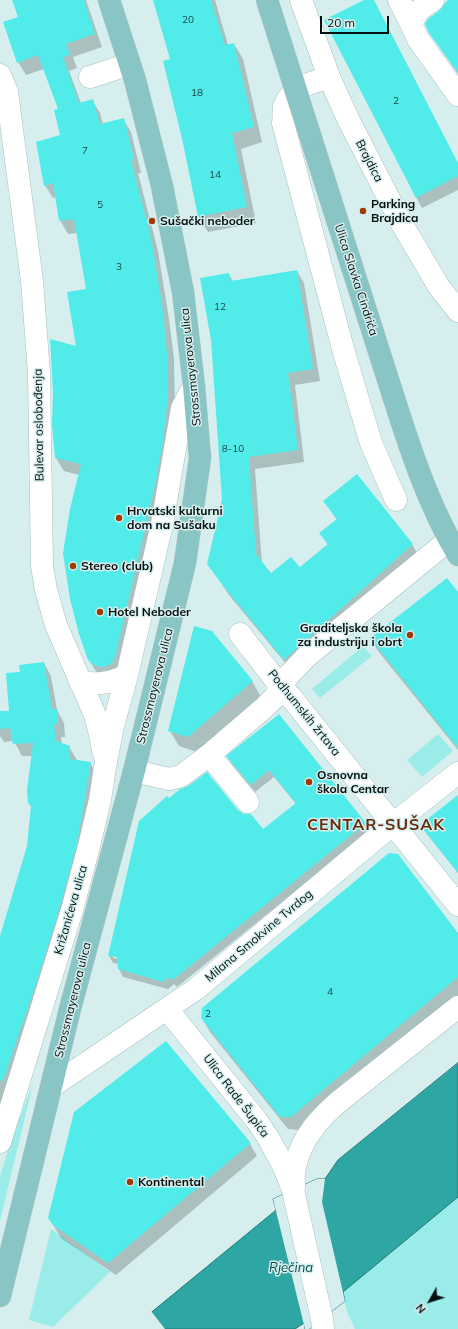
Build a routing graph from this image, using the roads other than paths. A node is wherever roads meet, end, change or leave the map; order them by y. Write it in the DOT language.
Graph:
graph roads {
  1 [pos="108,0"];
  2 [pos="267,0"];
  3 [pos="301,0"];
  4 [pos="399,0"];
  5 [pos="433,0"];
  6 [pos="411,24"];
  7 [pos="130,64"];
  8 [pos="0,75"];
  9 [pos="90,77"];
  10 [pos="329,77"];
  11 [pos="458,95"];
  12 [pos="458,311"];
  13 [pos="194,386"];
  14 [pos="396,500"];
  15 [pos="454,548"];
  16 [pos="240,634"];
  17 [pos="127,675"];
  18 [pos="80,682"];
  19 [pos="281,687"];
  20 [pos="209,755"];
  21 [pos="105,767"];
  22 [pos="134,771"];
  23 [pos="458,773"];
  24 [pos="248,802"];
  25 [pos="393,824"];
  26 [pos="458,905"];
  27 [pos="458,1008"];
  28 [pos="167,1009"];
  29 [pos="52,1087"];
  30 [pos="0,1142"];
  31 [pos="294,1190"];
  32 [pos="0,1296"];
  33 [pos="322,1324"];
  1 -- 7 [label="main road, Strossmayerova ulica"];
  2 -- 15 [label="main road, Ulica Slavka Cindrića, bridge"];
  3 -- 10 [label="street, Brajdica"];
  4 -- 6 [label="street"];
  5 -- 6 [label="street"];
  6 -- 11 [label="street"];
  7 -- 9 [label="street"];
  7 -- 13 [label="main road, Strossmayerova ulica"];
  8 -- 18 [label="street, Bulevar oslobođenja"];
  10 -- 12 [label="street, Brajdica"];
  10 -- 14 [label="street"];
  13 -- 17 [label="street, Križanićeva ulica"];
  13 -- 22 [label="main road, Strossmayerova ulica"];
  15 -- 19 [label="street"];
  16 -- 19 [label="street, Podhumskih žrtava"];
  17 -- 18 [label="street"];
  17 -- 21 [label="street, Križanićeva ulica"];
  18 -- 21 [label="street, Bulevar oslobođenja"];
  19 -- 20 [label="street"];
  19 -- 25 [label="street, Podhumskih žrtava"];
  20 -- 22 [label="street"];
  20 -- 24 [label="street"];
  21 -- 30 [label="street, Križanićeva ulica"];
  22 -- 29 [label="main road, Strossmayerova ulica"];
  23 -- 25 [label="street, Milana Smokvine Tvrdog"];
  25 -- 26 [label="street, Podhumskih žrtava"];
  25 -- 28 [label="street, Milana Smokvine Tvrdog"];
  27 -- 31 [label="street"];
  28 -- 29 [label="street, Milana Smokvine Tvrdog"];
  28 -- 31 [label="street, Ulica Rade Šupića"];
  29 -- 32 [label="main road, Strossmayerova ulica"];
  31 -- 33 [label="street"];
}
